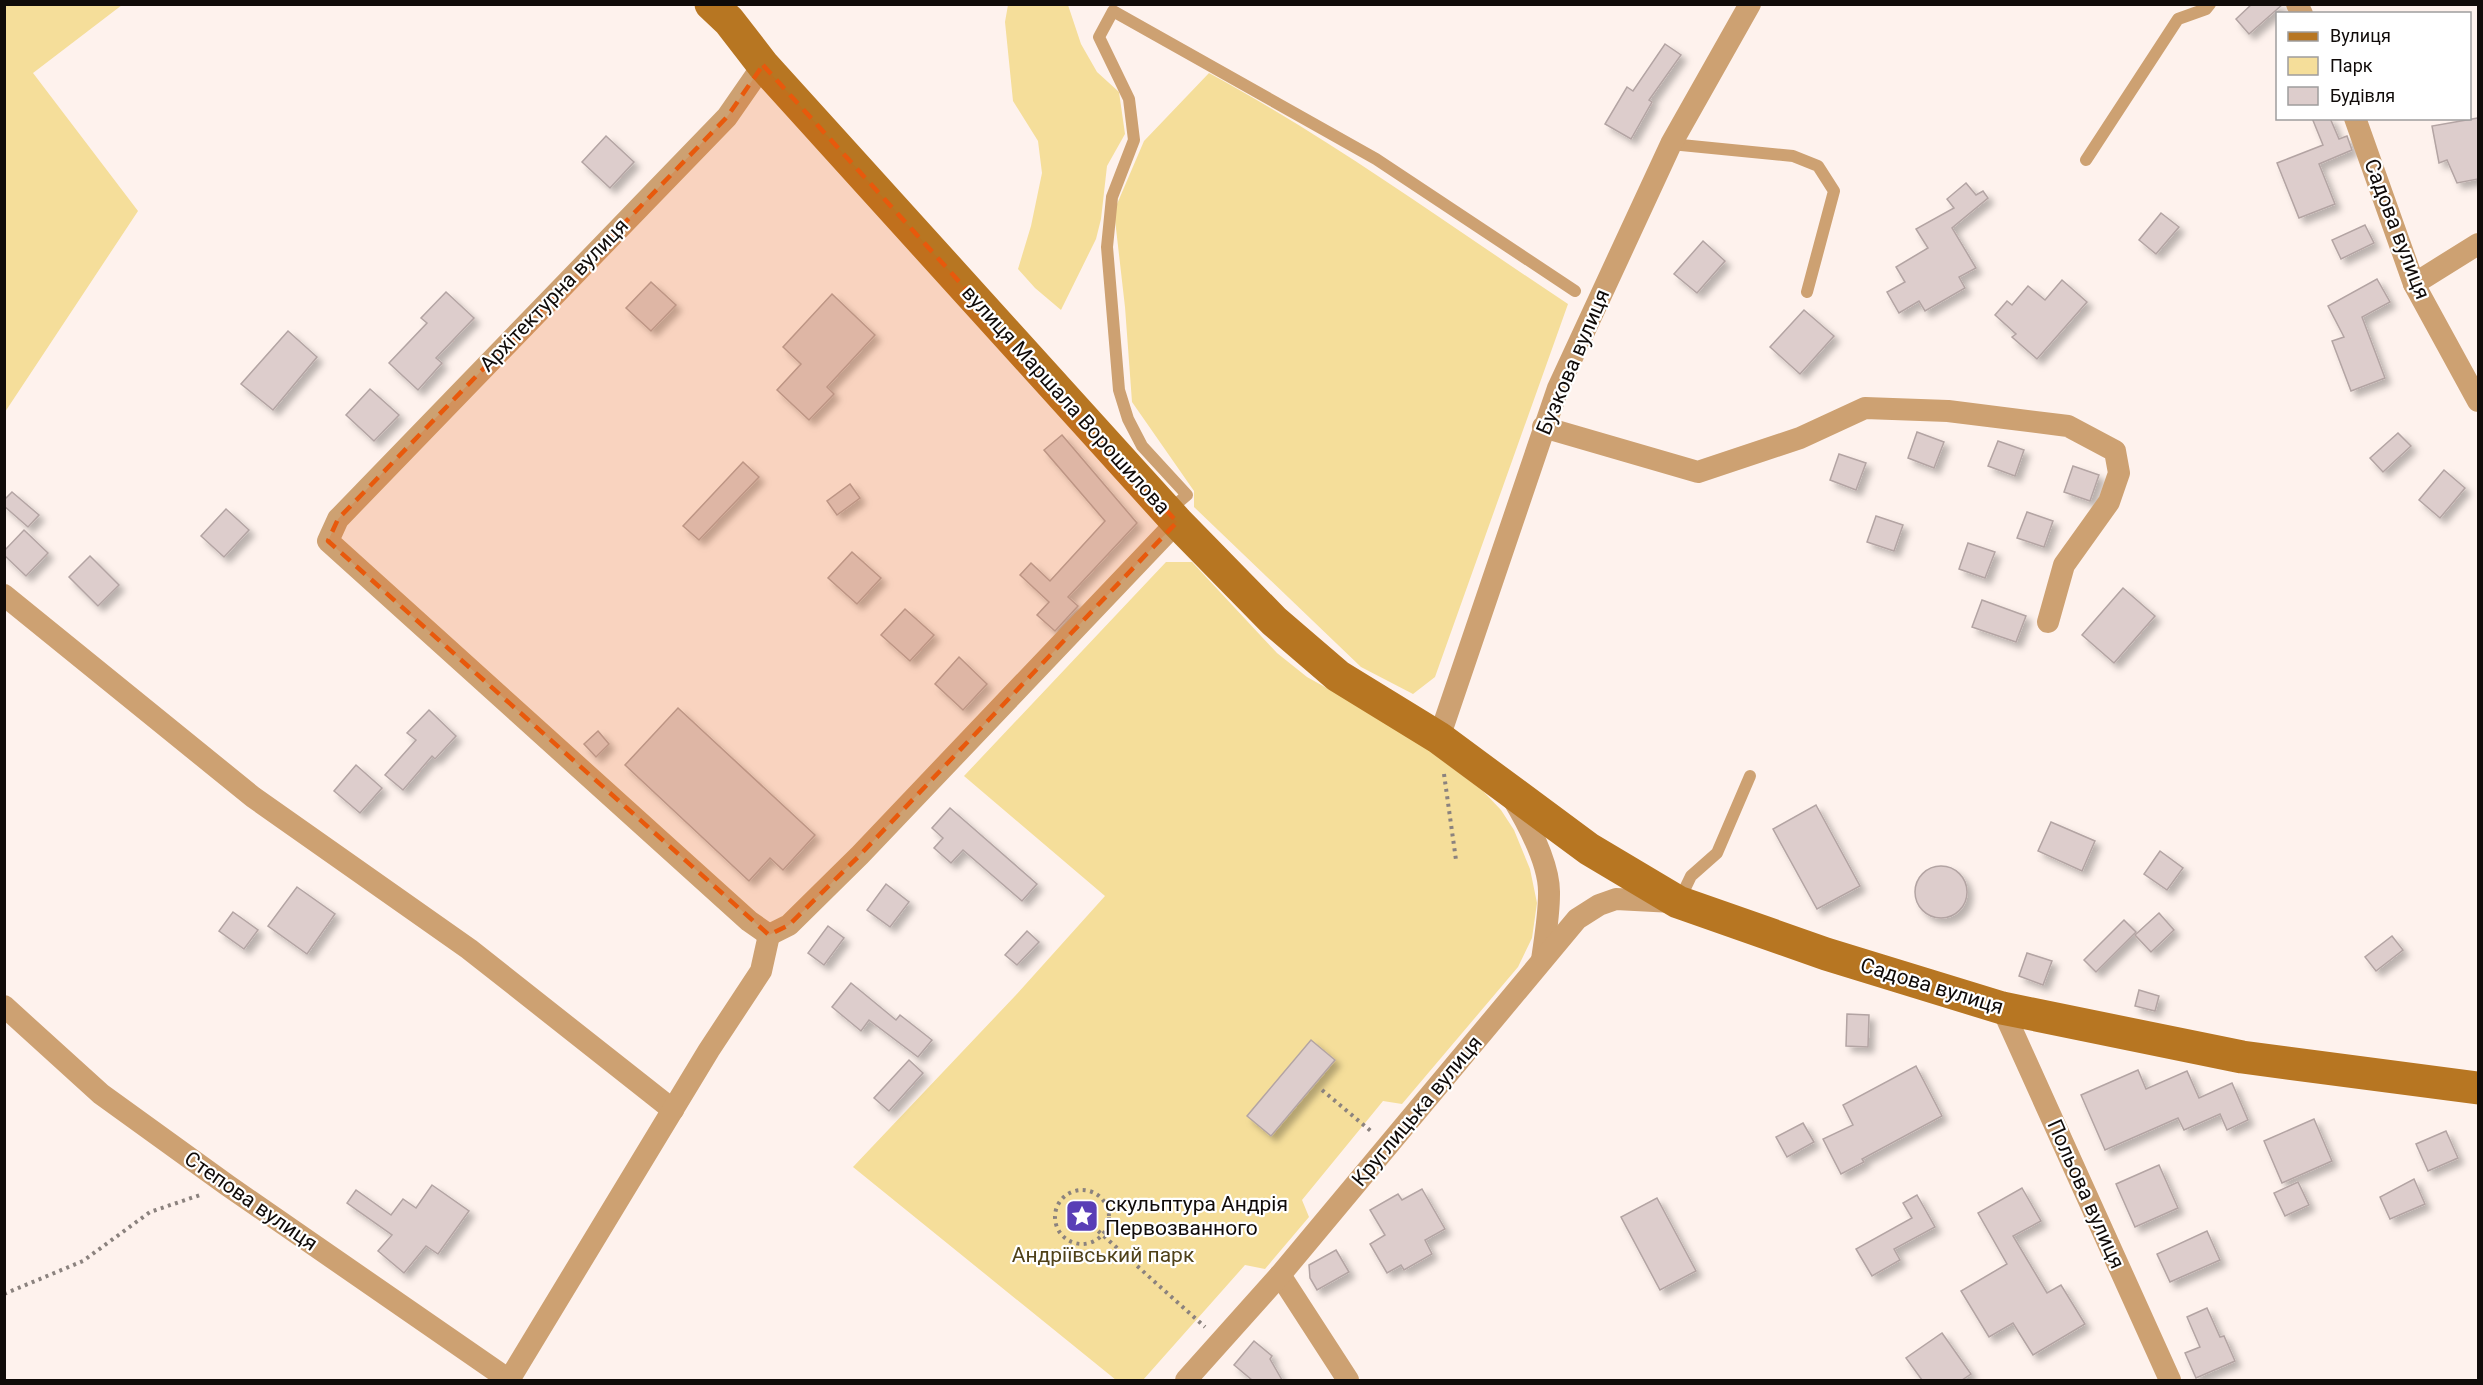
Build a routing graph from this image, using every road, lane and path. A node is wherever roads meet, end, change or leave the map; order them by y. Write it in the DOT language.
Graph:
graph roads {
  1 [pos="1750,4"];
  2 [pos="2210,4"];
  3 [pos="724,10"];
  4 [pos="763,65"];
  5 [pos="2356,120"];
  6 [pos="1671,144"];
  7 [pos="2086,160"];
  8 [pos="2478,244"];
  9 [pos="2414,284"];
  10 [pos="1575,291"];
  11 [pos="1807,292"];
  12 [pos="2478,400"];
  13 [pos="1543,427"];
  14 [pos="1172,517"];
  15 [pos="4,595"];
  16 [pos="2048,622"];
  17 [pos="1439,738"];
  18 [pos="1750,776"];
  19 [pos="1505,786"];
  20 [pos="1456,860"];
  21 [pos="1678,902"];
  22 [pos="769,935"];
  23 [pos="1542,960"];
  24 [pos="4,1006"];
  25 [pos="2002,1008"];
  26 [pos="2478,1088"];
  27 [pos="1322,1090"];
  28 [pos="673,1110"];
  29 [pos="1388,1146"];
  30 [pos="227,1185"];
  31 [pos="1087,1221"];
  32 [pos="1103,1235"];
  33 [pos="1280,1275"];
  34 [pos="4,1294"];
  35 [pos="1221,1341"];
  36 [pos="1194,1377"];
  37 [pos="509,1380"];
  38 [pos="1348,1380"];
  39 [pos="2170,1380"];
  1 -- 6 [label="street, Бузкова вулиця"];
  2 -- 7 [label="lane"];
  3 -- 4 [label="street, вулиця Маршала Ворошилова"];
  4 -- 14 [label="street, вулиця Маршала Ворошилова"];
  4 -- 22 [label="street, Архітектурна вулиця"];
  5 -- 9 [label="street, Садова вулиця"];
  6 -- 11 [label="lane"];
  6 -- 13 [label="street, Бузкова вулиця"];
  8 -- 9 [label="street"];
  9 -- 12 [label="street, Садова вулиця"];
  10 -- 14 [label="lane"];
  13 -- 16 [label="street"];
  13 -- 17 [label="street, Бузкова вулиця"];
  14 -- 17 [label="street, вулиця Маршала Ворошилова"];
  14 -- 22 [label="street"];
  15 -- 28 [label="street"];
  17 -- 19 [label="street, Садова вулиця"];
  17 -- 20 [label="path"];
  18 -- 21 [label="lane"];
  19 -- 21 [label="street, Садова вулиця"];
  19 -- 23 [label="street"];
  21 -- 23 [label="street, Круглицька вулиця"];
  21 -- 25 [label="street, Садова вулиця"];
  22 -- 28 [label="street"];
  23 -- 29 [label="street, Круглицька вулиця"];
  24 -- 30 [label="street, Степова вулиця"];
  25 -- 26 [label="street, Садова вулиця"];
  25 -- 39 [label="street, Польова вулиця"];
  27 -- 29 [label="path"];
  28 -- 37 [label="street"];
  29 -- 33 [label="street, Круглицька вулиця"];
  30 -- 34 [label="path"];
  30 -- 37 [label="street, Степова вулиця"];
  31 -- 32 [label="path"];
  32 -- 32 [label="path"];
  32 -- 35 [label="path"];
  33 -- 35 [label="street, Круглицька вулиця"];
  33 -- 38 [label="street"];
  35 -- 36 [label="street, Круглицька вулиця"];
}
